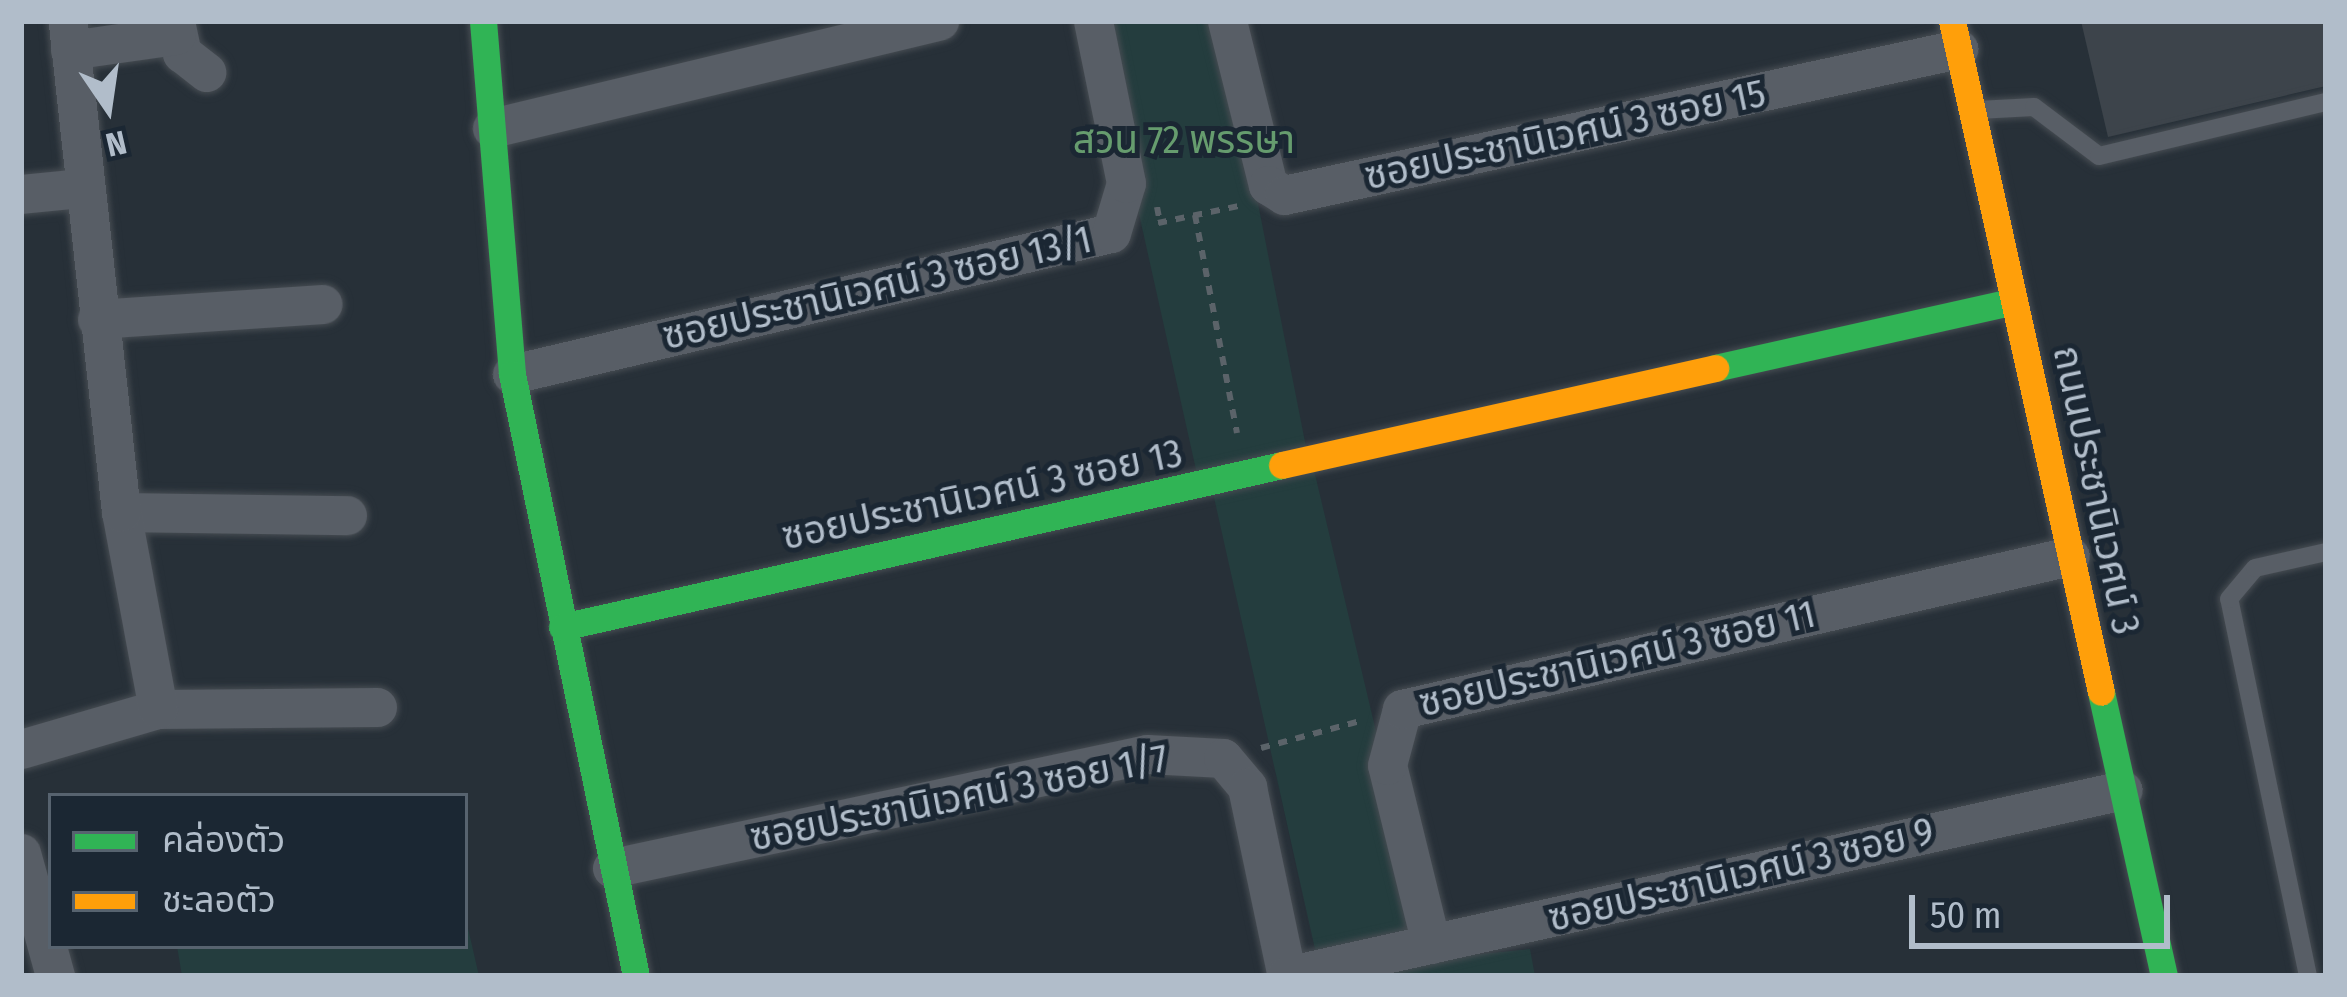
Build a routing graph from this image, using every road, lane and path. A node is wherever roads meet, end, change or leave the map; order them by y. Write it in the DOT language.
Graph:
graph roads {
  1 [pos="483,21"];
  2 [pos="939,21"];
  3 [pos="1093,21"];
  4 [pos="1227,21"];
  5 [pos="175,28"];
  6 [pos="1955,35"];
  7 [pos="69,36"];
  8 [pos="206,72"];
  9 [pos="2326,102"];
  10 [pos="1972,111"];
  11 [pos="492,128"];
  12 [pos="81,188"];
  13 [pos="21,194"];
  14 [pos="1261,205"];
  15 [pos="1195,215"];
  16 [pos="1140,230"];
  17 [pos="2014,302"];
  18 [pos="323,304"];
  19 [pos="97,319"];
  20 [pos="512,374"];
  21 [pos="1233,445"];
  22 [pos="122,512"];
  23 [pos="347,515"];
  24 [pos="2326,552"];
  25 [pos="2070,556"];
  26 [pos="562,627"];
  27 [pos="377,707"];
  28 [pos="158,710"];
  29 [pos="1402,710"];
  30 [pos="21,749"];
  31 [pos="1223,758"];
  32 [pos="2122,790"];
  33 [pos="21,853"];
  34 [pos="612,868"];
  35 [pos="1431,944"];
  36 [pos="55,976"];
  37 [pos="636,976"];
  38 [pos="1287,976"];
  39 [pos="2164,976"];
  40 [pos="2308,976"];
  1 -- 11 [label="street"];
  2 -- 11 [label="street"];
  3 -- 20 [label="street, ซอยประชานิเวศน์ 3 ซอย 13/1"];
  4 -- 6 [label="street, ซอยประชานิเวศน์ 3 ซอย 15"];
  5 -- 7 [label="street"];
  5 -- 8 [label="street"];
  6 -- 10 [label="street, ถนนประชานิเวศน์ 3"];
  7 -- 12 [label="street"];
  9 -- 10 [label="lane"];
  10 -- 17 [label="street, ถนนประชานิเวศน์ 3"];
  11 -- 20 [label="street"];
  12 -- 13 [label="street"];
  12 -- 19 [label="street"];
  14 -- 15 [label="path"];
  15 -- 16 [label="path"];
  15 -- 21 [label="path"];
  17 -- 25 [label="street, ถนนประชานิเวศน์ 3"];
  17 -- 26 [label="street, ซอยประชานิเวศน์ 3 ซอย 13"];
  18 -- 19 [label="street"];
  19 -- 22 [label="street"];
  20 -- 26 [label="street"];
  22 -- 23 [label="street"];
  22 -- 28 [label="street"];
  24 -- 40 [label="lane"];
  25 -- 29 [label="street, ซอยประชานิเวศน์ 3 ซอย 11"];
  25 -- 32 [label="street, ถนนประชานิเวศน์ 3"];
  26 -- 34 [label="street"];
  27 -- 28 [label="street"];
  28 -- 30 [label="street"];
  29 -- 31 [label="path"];
  29 -- 35 [label="street, ซอยประชานิเวศน์ 3 ซอย 11"];
  31 -- 34 [label="street, ซอยประชานิเวศน์ 3 ซอย 1/7"];
  31 -- 38 [label="street, ซอยประชานิเวศน์ 3 ซอย 1/7"];
  32 -- 35 [label="street, ซอยประชานิเวศน์ 3 ซอย 9"];
  32 -- 39 [label="street, ถนนประชานิเวศน์ 3"];
  33 -- 36 [label="street"];
  34 -- 37 [label="street"];
  35 -- 38 [label="street, ซอยประชานิเวศน์ 3 ซอย 9"];
}
